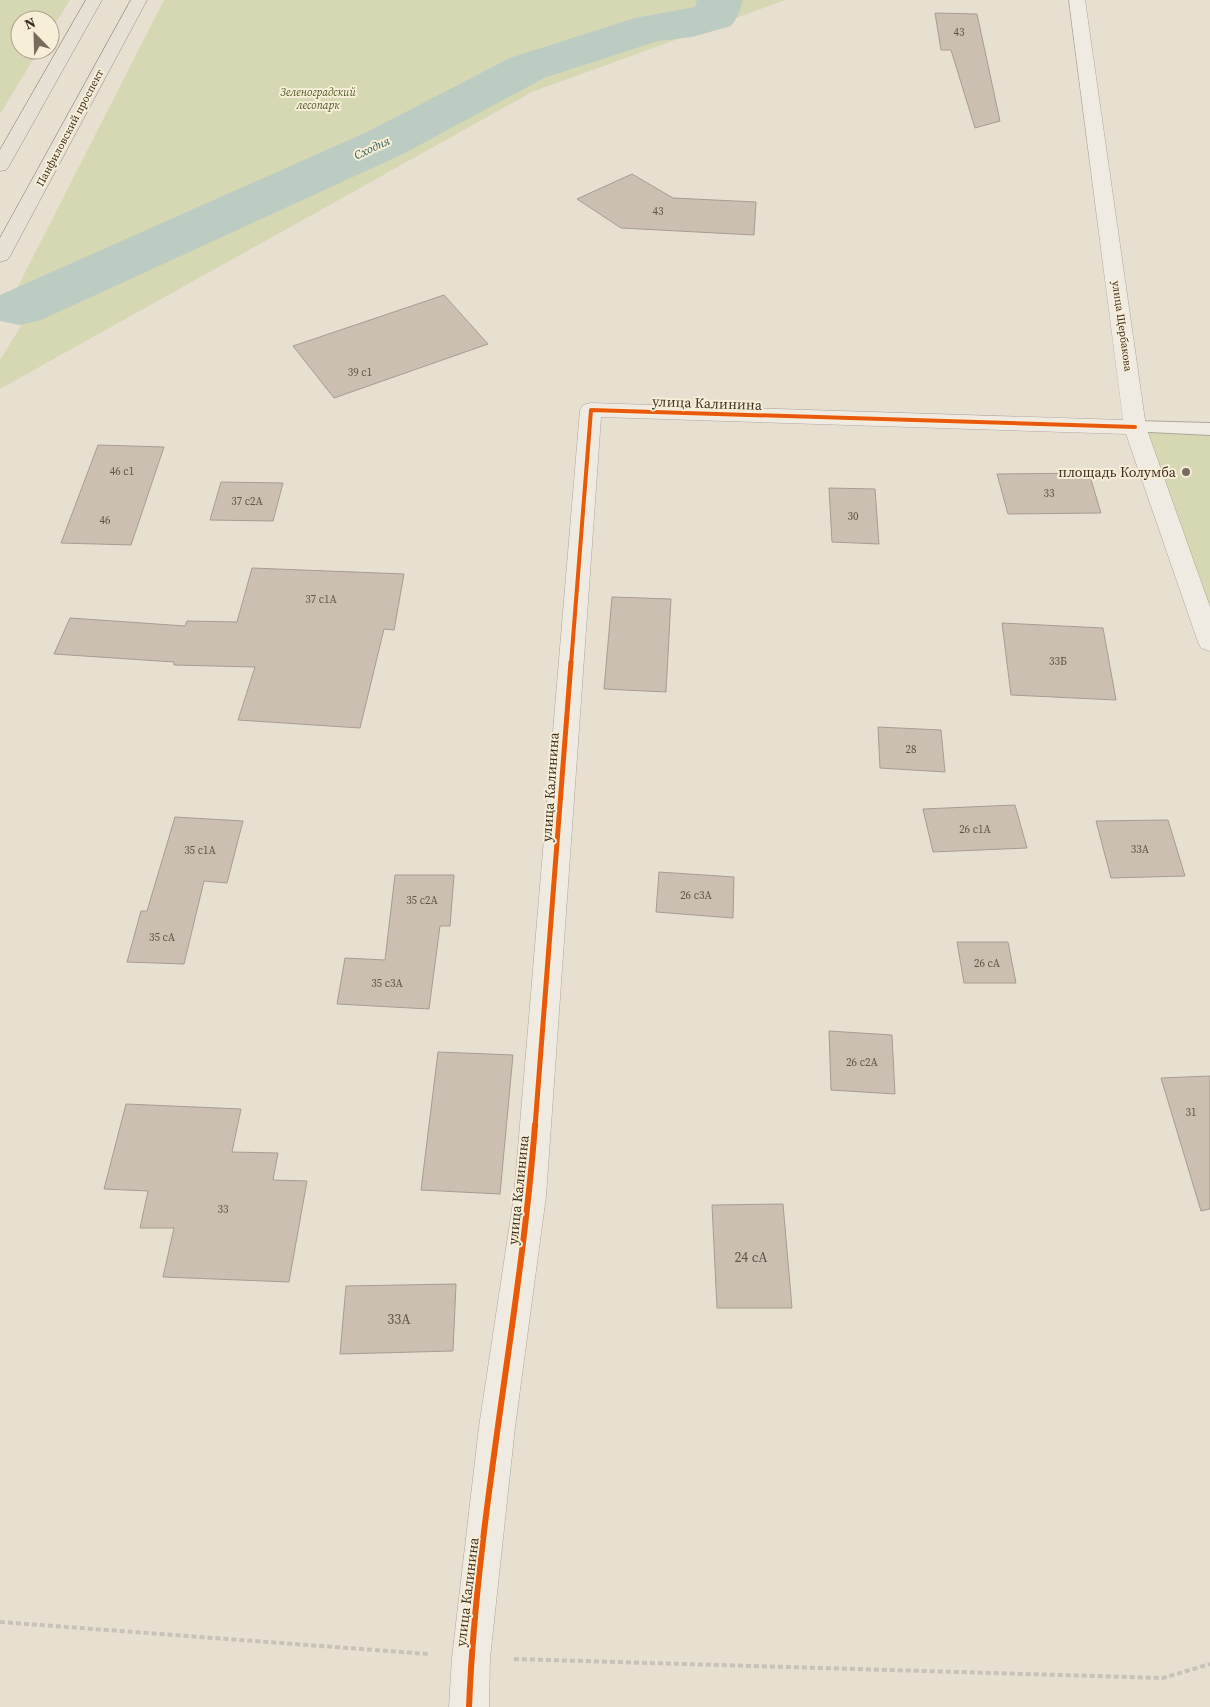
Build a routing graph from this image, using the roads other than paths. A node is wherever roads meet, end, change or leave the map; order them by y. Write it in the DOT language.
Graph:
graph roads {
  1 [pos="94,0"];
  2 [pos="139,0"];
  3 [pos="1077,0"];
  4 [pos="0,166"];
  5 [pos="0,256"];
  6 [pos="1136,427"];
  7 [pos="1210,428"];
  8 [pos="1210,642"];
  9 [pos="468,1707"];
  1 -- 4 [label="main road"];
  2 -- 5 [label="main road, Панфиловский проспект"];
  3 -- 6 [label="street, улица Щербакова"];
  6 -- 7 [label="lane"];
  6 -- 8 [label="street, улица Щербакова"];
  6 -- 9 [label="street, улица Калинина"];
}
